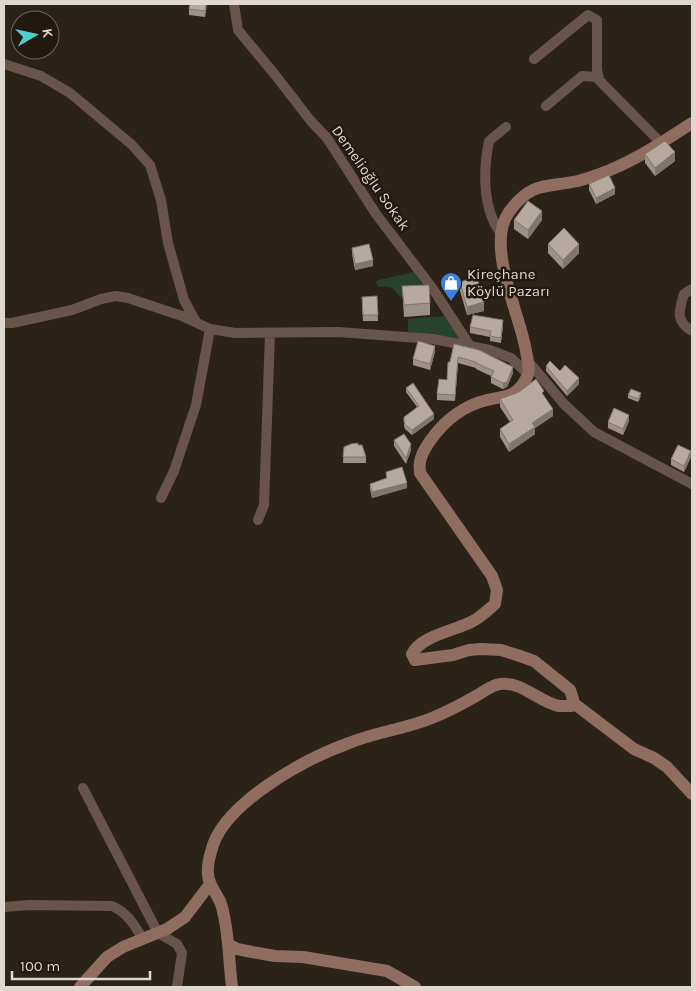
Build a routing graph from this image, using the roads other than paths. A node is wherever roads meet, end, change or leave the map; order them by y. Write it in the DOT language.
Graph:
graph roads {
  1 [pos="234,4"];
  2 [pos="534,59"];
  3 [pos="4,64"];
  4 [pos="599,77"];
  5 [pos="546,106"];
  6 [pos="692,123"];
  7 [pos="506,128"];
  8 [pos="660,143"];
  9 [pos="502,236"];
  10 [pos="692,289"];
  11 [pos="4,323"];
  12 [pos="197,323"];
  13 [pos="210,329"];
  14 [pos="692,331"];
  15 [pos="270,333"];
  16 [pos="470,346"];
  17 [pos="527,360"];
  18 [pos="528,374"];
  19 [pos="692,484"];
  20 [pos="161,498"];
  21 [pos="258,520"];
  22 [pos="572,702"];
  23 [pos="83,788"];
  24 [pos="692,794"];
  25 [pos="210,884"];
  26 [pos="4,907"];
  27 [pos="158,933"];
  28 [pos="143,939"];
  29 [pos="228,944"];
  30 [pos="80,987"];
  31 [pos="177,987"];
  32 [pos="232,987"];
  33 [pos="415,987"];
  1 -- 16 [label="street, Demelioğlu Sokak"];
  2 -- 4 [label="street"];
  3 -- 12 [label="street"];
  4 -- 5 [label="street"];
  4 -- 8 [label="street"];
  6 -- 8 [label="street"];
  7 -- 9 [label="street"];
  8 -- 9 [label="street"];
  9 -- 17 [label="street"];
  10 -- 14 [label="street"];
  11 -- 12 [label="street"];
  12 -- 13 [label="street"];
  13 -- 15 [label="street"];
  13 -- 20 [label="street"];
  15 -- 16 [label="street"];
  15 -- 21 [label="street"];
  16 -- 18 [label="street"];
  17 -- 18 [label="street"];
  17 -- 19 [label="street"];
  18 -- 22 [label="street"];
  22 -- 24 [label="street"];
  22 -- 25 [label="street"];
  23 -- 27 [label="street"];
  25 -- 27 [label="street"];
  25 -- 29 [label="street"];
  26 -- 28 [label="street"];
  27 -- 28 [label="street"];
  27 -- 31 [label="street"];
  28 -- 30 [label="street"];
  29 -- 32 [label="street"];
  29 -- 33 [label="street"];
}
